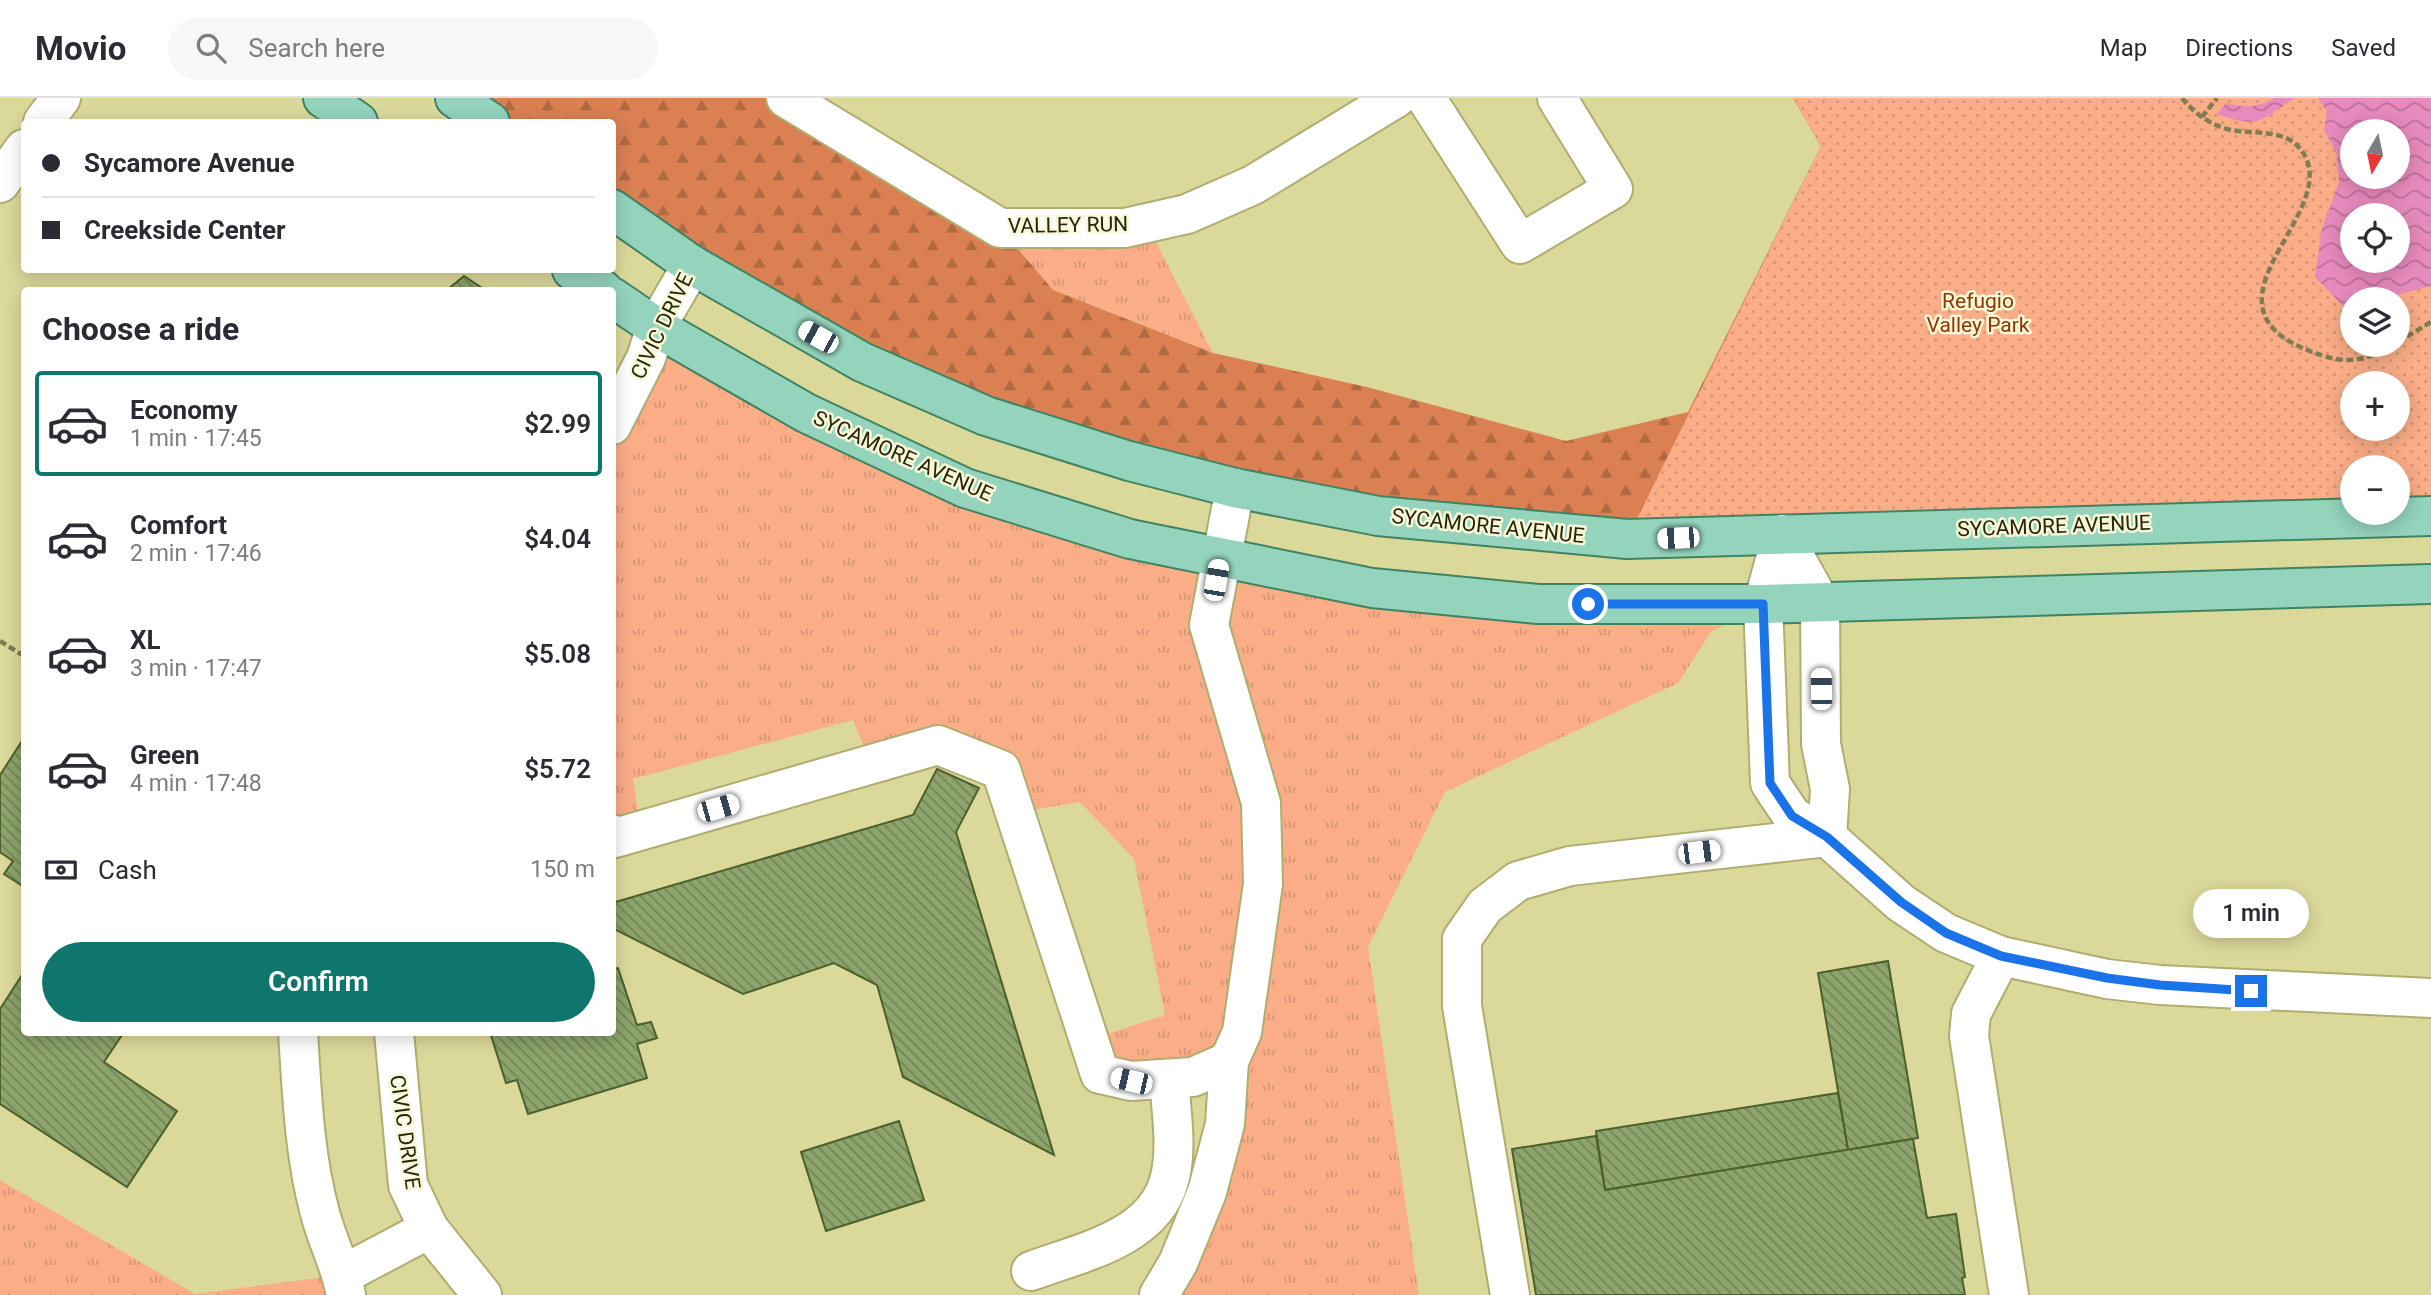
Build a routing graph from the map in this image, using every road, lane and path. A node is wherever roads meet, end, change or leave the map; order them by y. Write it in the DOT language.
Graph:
graph roads {
  1 [pos="61,98"];
  2 [pos="323,98"];
  3 [pos="455,98"];
  4 [pos="786,98"];
  5 [pos="1396,98"];
  6 [pos="1426,98"];
  7 [pos="1557,98"];
  8 [pos="2182,98"];
  9 [pos="2217,98"];
  10 [pos="2202,117"];
  11 [pos="45,119"];
  12 [pos="354,119"];
  13 [pos="486,119"];
  14 [pos="21,153"];
  15 [pos="0,183"];
  16 [pos="616,212"];
  17 [pos="692,265"];
  18 [pos="577,273"];
  19 [pos="598,287"];
  20 [pos="616,300"];
  21 [pos="2431,322"];
  22 [pos="656,327"];
  23 [pos="2410,334"];
  24 [pos="2370,357"];
  25 [pos="616,417"];
  26 [pos="1234,488"];
  27 [pos="2431,516"];
  28 [pos="1782,534"];
  29 [pos="1220,560"];
  30 [pos="2431,584"];
  31 [pos="1820,601"];
  32 [pos="1763,604"];
  33 [pos="0,640"];
  34 [pos="21,654"];
  35 [pos="1827,837"];
  36 [pos="616,838"];
  37 [pos="2001,956"];
  38 [pos="2431,998"];
  39 [pos="298,1036"];
  40 [pos="394,1036"];
  41 [pos="1229,1061"];
  42 [pos="1169,1079"];
  43 [pos="429,1229"];
  44 [pos="1031,1272"];
  45 [pos="344,1285"];
  46 [pos="482,1295"];
  47 [pos="1159,1295"];
  48 [pos="1510,1295"];
  49 [pos="2009,1295"];
  1 -- 11 [label="street"];
  2 -- 12 [label="main road"];
  3 -- 13 [label="main road"];
  4 -- 5 [label="street, VALLEY RUN"];
  6 -- 7 [label="street"];
  8 -- 10 [label="path"];
  9 -- 10 [label="path"];
  10 -- 24 [label="path"];
  14 -- 15 [label="street"];
  16 -- 17 [label="main road, SYCAMORE AVENUE"];
  17 -- 22 [label="street, CIVIC DRIVE"];
  17 -- 26 [label="main road, SYCAMORE AVENUE"];
  18 -- 19 [label="main road"];
  20 -- 22 [label="main road, SYCAMORE AVENUE"];
  21 -- 23 [label="path"];
  22 -- 25 [label="street, CIVIC DRIVE"];
  22 -- 29 [label="main road, SYCAMORE AVENUE"];
  26 -- 28 [label="main road, SYCAMORE AVENUE"];
  26 -- 29 [label="street"];
  27 -- 28 [label="main road, SYCAMORE AVENUE"];
  28 -- 31 [label="street"];
  28 -- 32 [label="street"];
  29 -- 32 [label="main road, SYCAMORE AVENUE"];
  29 -- 41 [label="street"];
  30 -- 31 [label="main road, SYCAMORE AVENUE"];
  31 -- 32 [label="main road, SYCAMORE AVENUE"];
  31 -- 35 [label="street"];
  32 -- 35 [label="street"];
  33 -- 34 [label="path"];
  35 -- 37 [label="street"];
  35 -- 48 [label="street"];
  36 -- 42 [label="street"];
  37 -- 38 [label="street"];
  37 -- 49 [label="street"];
  39 -- 45 [label="street"];
  40 -- 43 [label="street, CIVIC DRIVE"];
  41 -- 42 [label="street"];
  41 -- 47 [label="street"];
  42 -- 44 [label="street"];
  43 -- 45 [label="street"];
  43 -- 46 [label="street, CIVIC DRIVE"];
}
